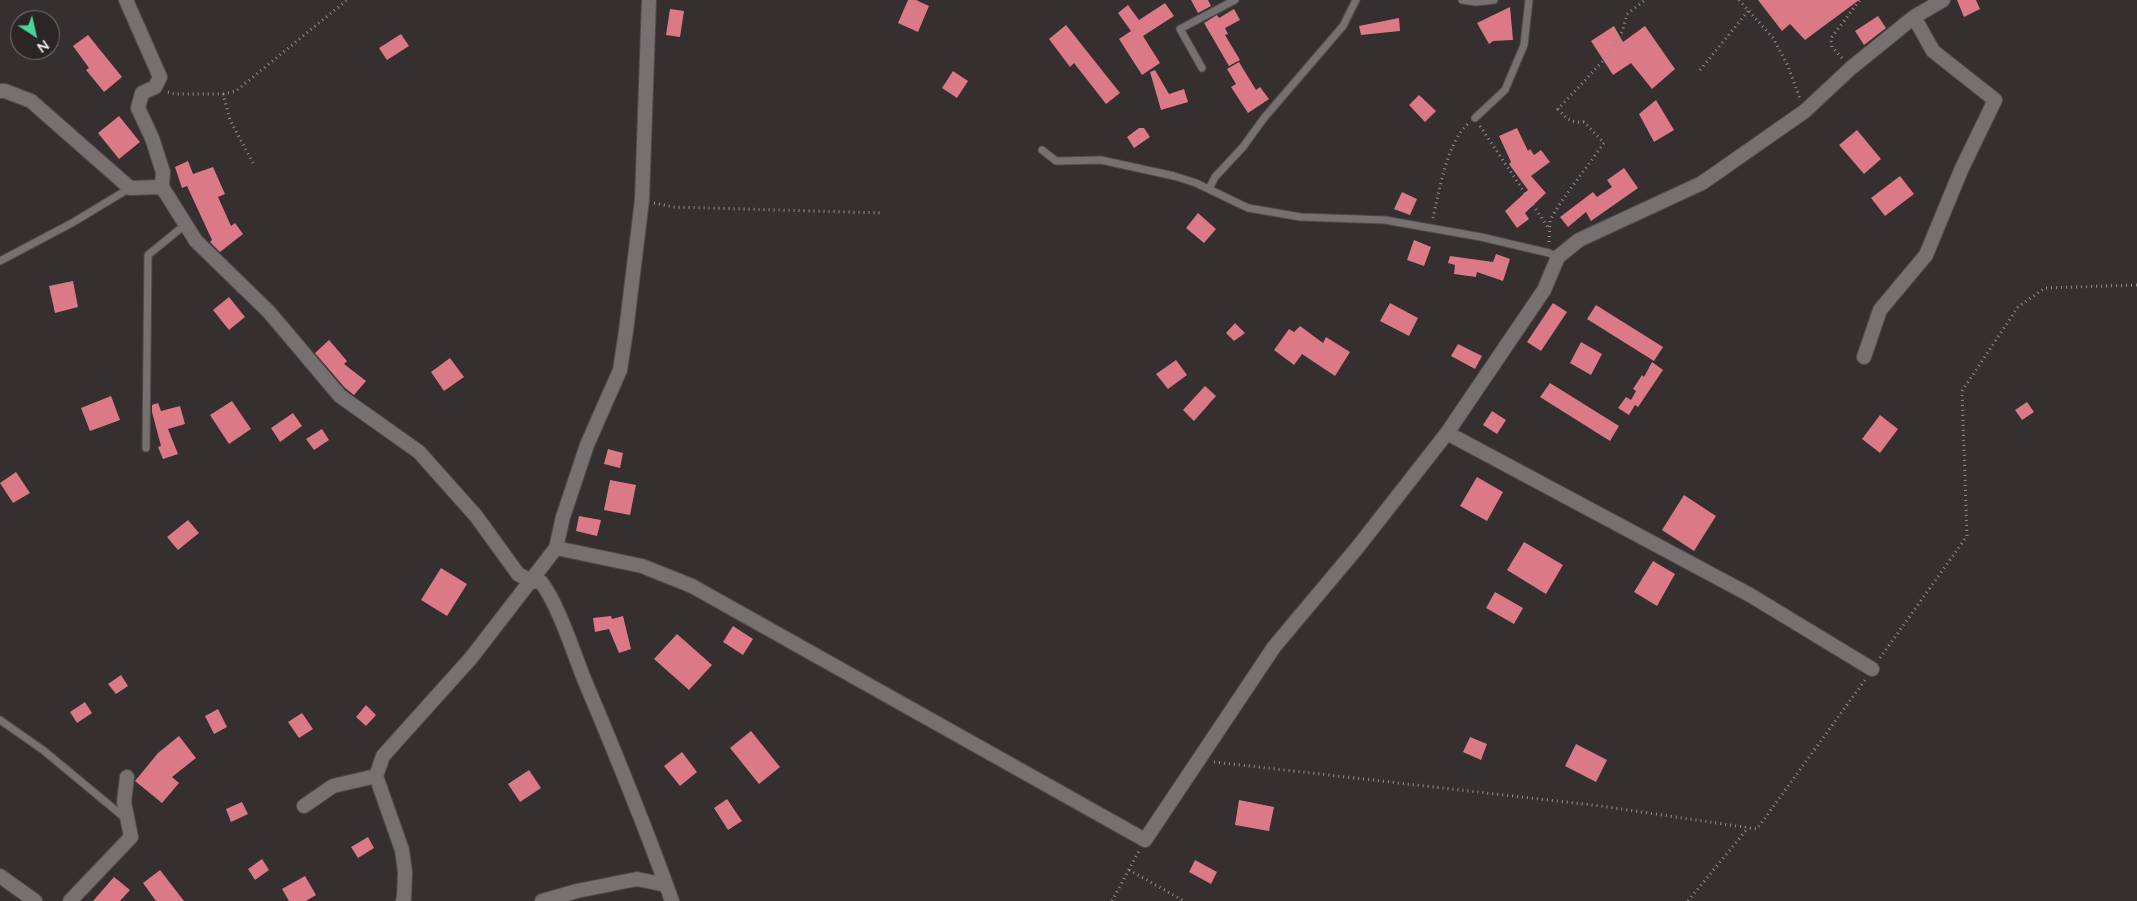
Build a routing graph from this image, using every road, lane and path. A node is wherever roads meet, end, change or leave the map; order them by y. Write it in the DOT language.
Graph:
graph roads {
  1 [pos="126,0"];
  2 [pos="347,0"];
  3 [pos="649,0"];
  4 [pos="1235,0"];
  5 [pos="1356,0"];
  6 [pos="1462,0"];
  7 [pos="1494,0"];
  8 [pos="1529,0"];
  9 [pos="1645,0"];
  10 [pos="1739,0"];
  11 [pos="1860,0"];
  12 [pos="1942,0"];
  13 [pos="1749,10"];
  14 [pos="1914,18"];
  15 [pos="1202,68"];
  16 [pos="1851,68"];
  17 [pos="1700,70"];
  18 [pos="155,87"];
  19 [pos="0,91"];
  20 [pos="223,94"];
  21 [pos="1805,111"];
  22 [pos="1475,118"];
  23 [pos="1042,150"];
  24 [pos="254,165"];
  25 [pos="162,187"];
  26 [pos="130,188"];
  27 [pos="1209,189"];
  28 [pos="642,200"];
  29 [pos="883,214"];
  30 [pos="186,224"];
  31 [pos="1431,228"];
  32 [pos="1549,230"];
  33 [pos="1554,255"];
  34 [pos="0,261"];
  35 [pos="2137,284"];
  36 [pos="1864,357"];
  37 [pos="1448,433"];
  38 [pos="146,448"];
  39 [pos="556,548"];
  40 [pos="531,581"];
  41 [pos="1872,669"];
  42 [pos="0,720"];
  43 [pos="1198,760"];
  44 [pos="376,776"];
  45 [pos="127,777"];
  46 [pos="304,806"];
  47 [pos="127,820"];
  48 [pos="1748,828"];
  49 [pos="1145,840"];
  50 [pos="1129,870"];
  51 [pos="0,876"];
  52 [pos="666,885"];
  53 [pos="35,901"];
  54 [pos="70,901"];
  55 [pos="403,901"];
  56 [pos="542,901"];
  57 [pos="672,901"];
  58 [pos="1112,901"];
  59 [pos="1184,901"];
  60 [pos="1688,901"];
  1 -- 18 [label="street"];
  2 -- 20 [label="path"];
  3 -- 28 [label="street"];
  4 -- 15 [label="lane"];
  5 -- 27 [label="lane"];
  6 -- 7 [label="lane"];
  8 -- 22 [label="lane"];
  9 -- 32 [label="path"];
  10 -- 13 [label="path"];
  11 -- 16 [label="path"];
  12 -- 14 [label="street"];
  13 -- 17 [label="path"];
  13 -- 21 [label="path"];
  14 -- 16 [label="street"];
  14 -- 36 [label="street"];
  16 -- 21 [label="street"];
  18 -- 20 [label="path"];
  18 -- 25 [label="street"];
  19 -- 26 [label="street"];
  20 -- 24 [label="path"];
  21 -- 33 [label="street"];
  22 -- 31 [label="path"];
  22 -- 32 [label="path"];
  23 -- 27 [label="lane"];
  25 -- 26 [label="street"];
  25 -- 30 [label="street"];
  26 -- 34 [label="lane"];
  27 -- 31 [label="lane"];
  28 -- 29 [label="path"];
  28 -- 39 [label="street"];
  30 -- 38 [label="lane"];
  30 -- 40 [label="street"];
  31 -- 33 [label="lane"];
  32 -- 33 [label="path"];
  33 -- 37 [label="street"];
  35 -- 41 [label="path"];
  37 -- 41 [label="street"];
  37 -- 43 [label="street"];
  39 -- 40 [label="street"];
  39 -- 49 [label="street"];
  40 -- 44 [label="street"];
  40 -- 52 [label="street"];
  41 -- 48 [label="path"];
  42 -- 47 [label="lane"];
  43 -- 48 [label="path"];
  43 -- 49 [label="street"];
  44 -- 46 [label="street"];
  44 -- 55 [label="street"];
  45 -- 47 [label="street"];
  47 -- 54 [label="street"];
  48 -- 60 [label="path"];
  49 -- 50 [label="path"];
  50 -- 58 [label="path"];
  50 -- 59 [label="path"];
  51 -- 53 [label="street"];
  52 -- 56 [label="street"];
  52 -- 57 [label="street"];
}
